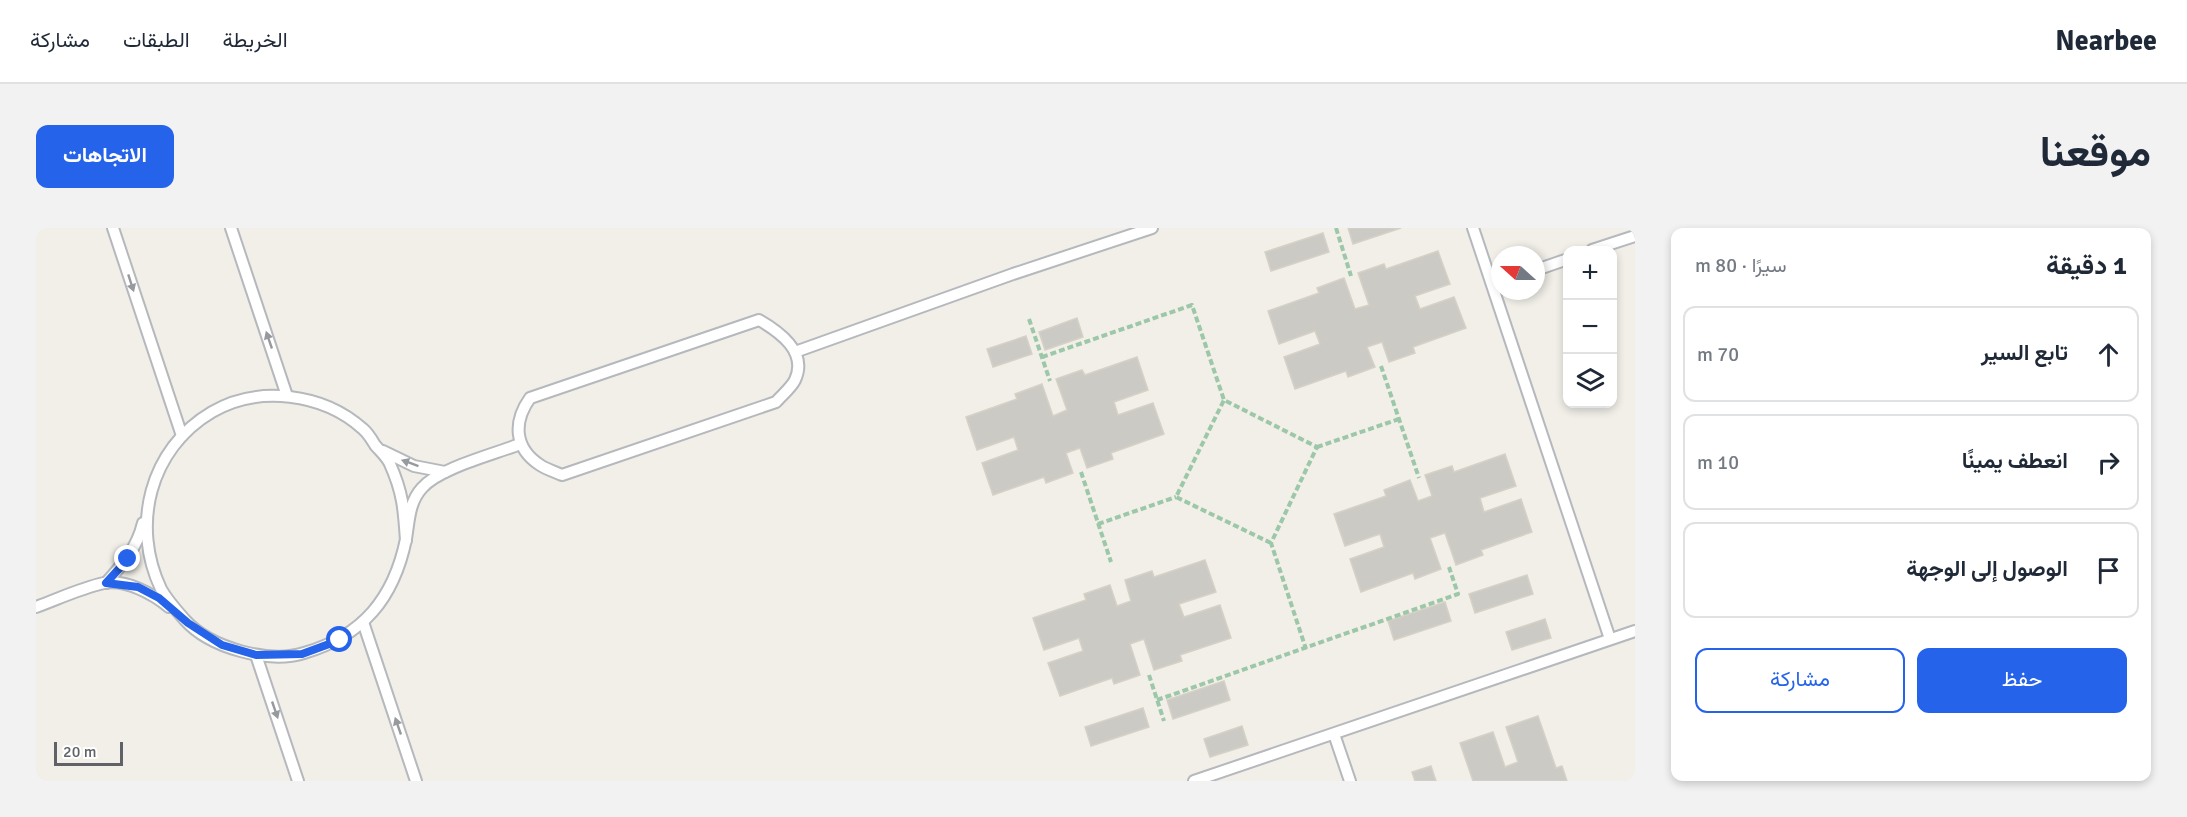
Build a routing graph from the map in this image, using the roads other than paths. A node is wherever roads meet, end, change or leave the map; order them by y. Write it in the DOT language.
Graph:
graph roads {
  1 [pos="113,228"];
  2 [pos="231,228"];
  3 [pos="1152,228"];
  4 [pos="1473,228"];
  5 [pos="1635,236"];
  6 [pos="1604,246"];
  7 [pos="1563,261"];
  8 [pos="1545,267"];
  9 [pos="1491,271"];
  10 [pos="1501,300"];
  11 [pos="795,352"];
  12 [pos="287,396"];
  13 [pos="182,436"];
  14 [pos="520,444"];
  15 [pos="377,447"];
  16 [pos="445,472"];
  17 [pos="146,512"];
  18 [pos="406,541"];
  19 [pos="106,583"];
  20 [pos="36,607"];
  21 [pos="363,622"];
  22 [pos="188,623"];
  23 [pos="1635,631"];
  24 [pos="1610,639"];
  25 [pos="256,655"];
  26 [pos="1334,734"];
  27 [pos="298,781"];
  28 [pos="416,781"];
  29 [pos="1194,781"];
  30 [pos="1350,781"];
  1 -- 13 [label="lane, one-way"];
  12 -- 2 [label="lane, one-way"];
  3 -- 11 [label="lane"];
  4 -- 9 [label="lane"];
  5 -- 6 [label="lane"];
  7 -- 8 [label="lane"];
  10 -- 24 [label="lane"];
  11 -- 14 [label="lane"];
  11 -- 14 [label="lane"];
  12 -- 13 [label="lane"];
  12 -- 15 [label="lane"];
  13 -- 17 [label="lane"];
  14 -- 16 [label="lane"];
  16 -- 15 [label="lane, one-way"];
  15 -- 18 [label="lane"];
  16 -- 18 [label="lane"];
  17 -- 19 [label="lane"];
  17 -- 22 [label="lane"];
  18 -- 21 [label="lane"];
  19 -- 20 [label="lane"];
  19 -- 22 [label="lane"];
  21 -- 25 [label="lane"];
  28 -- 21 [label="lane, one-way"];
  22 -- 25 [label="lane"];
  23 -- 24 [label="lane"];
  24 -- 26 [label="lane"];
  25 -- 27 [label="lane, one-way"];
  26 -- 29 [label="lane"];
  26 -- 30 [label="lane"];
}
